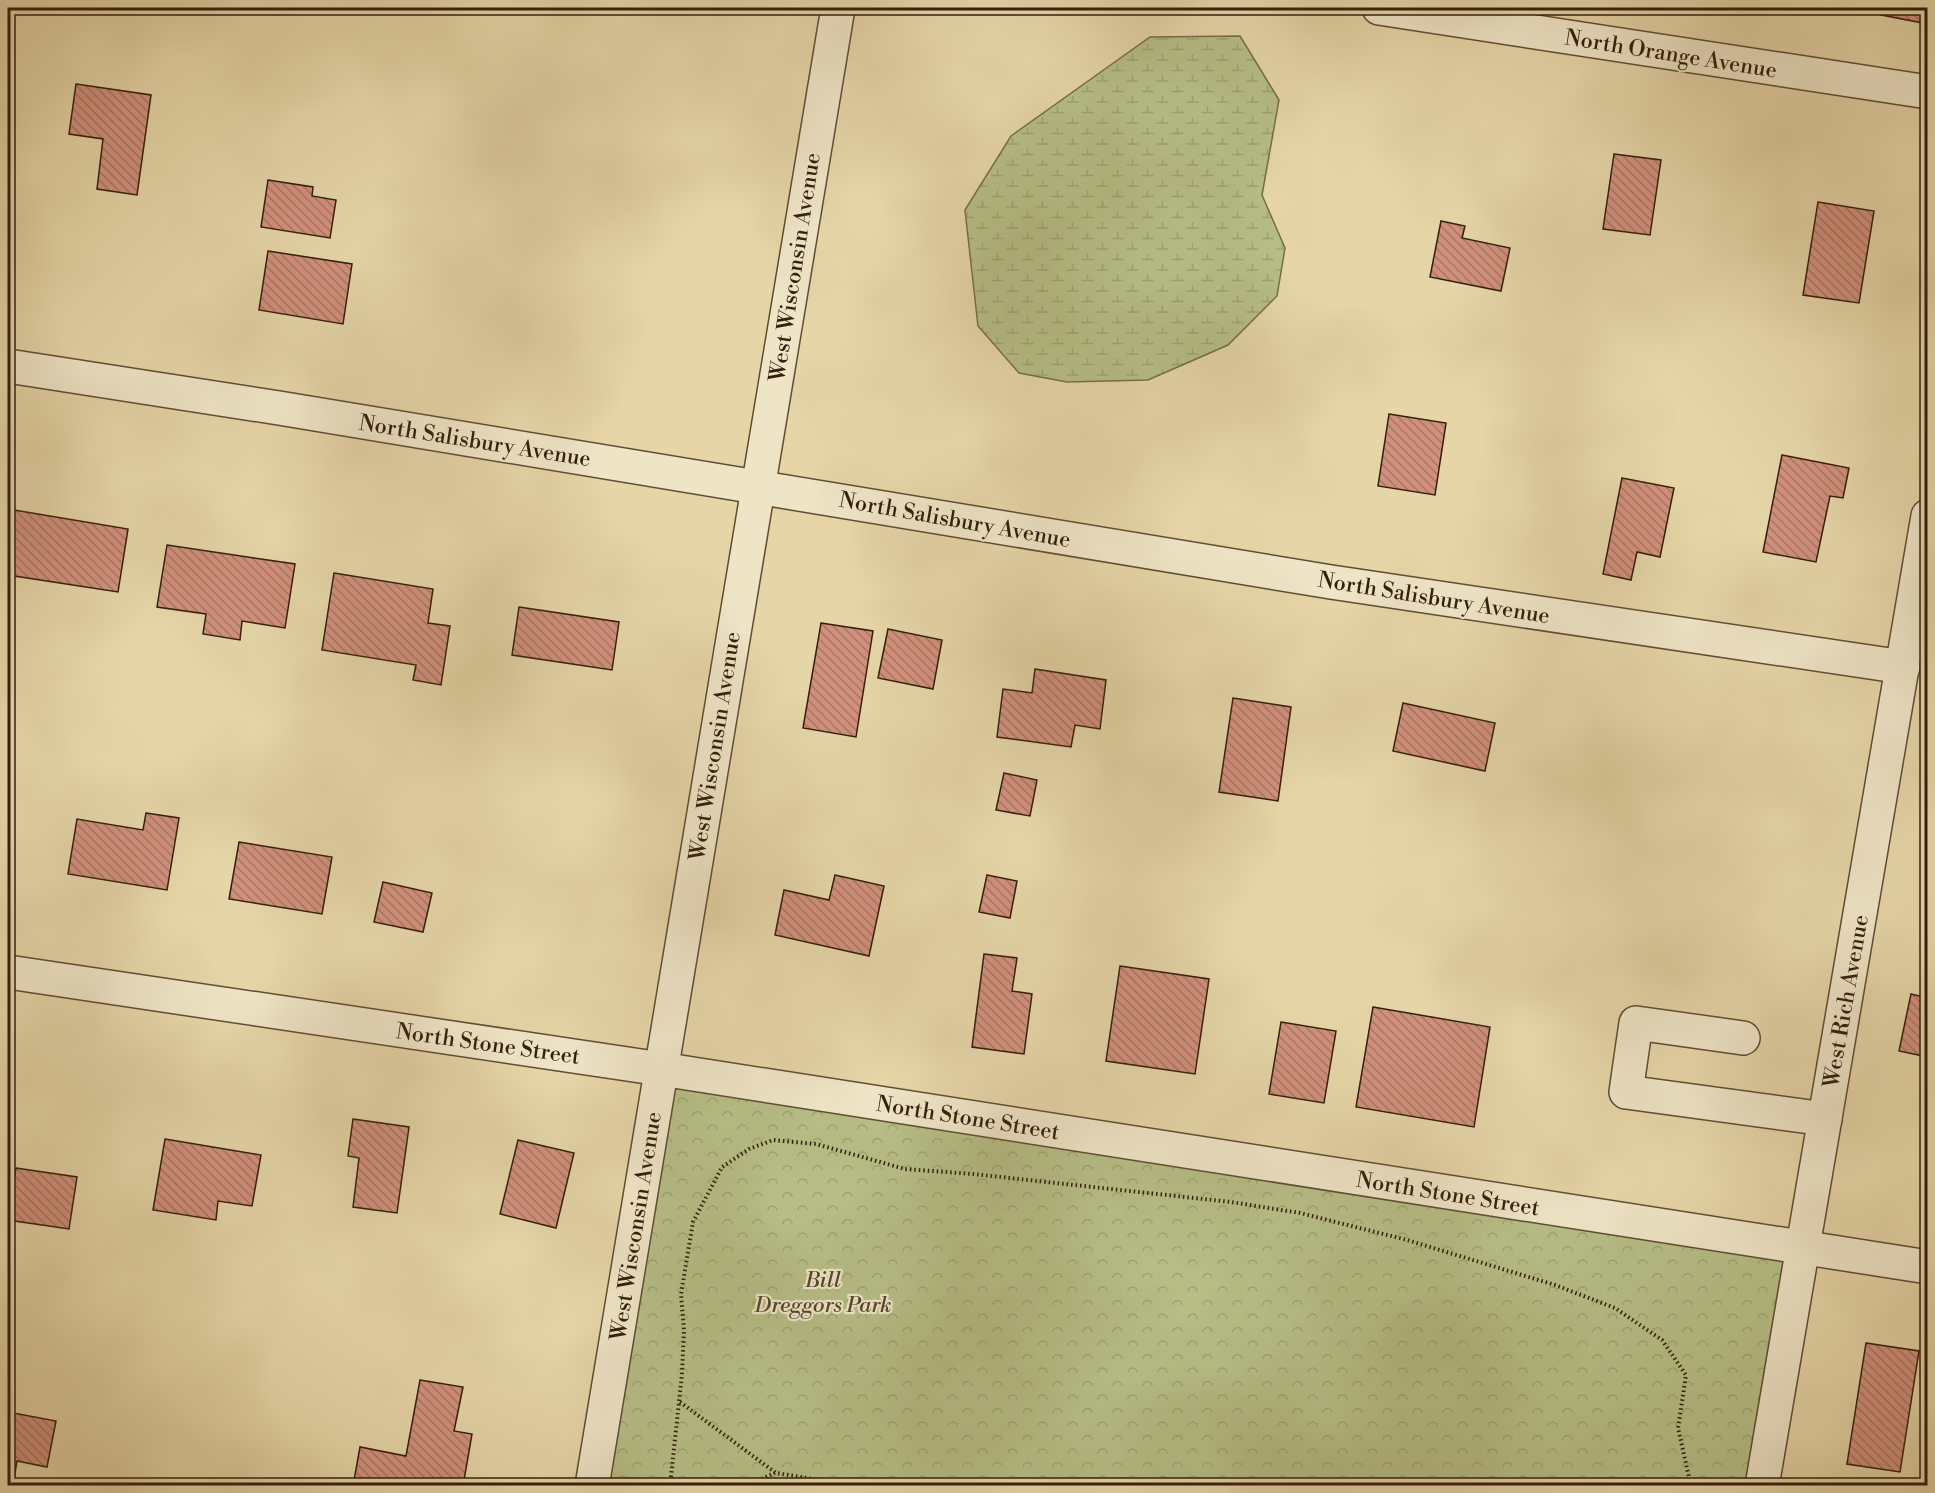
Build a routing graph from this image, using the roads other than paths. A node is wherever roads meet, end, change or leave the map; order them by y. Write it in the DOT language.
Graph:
graph roads {
  1 [pos="838,8"];
  2 [pos="1379,8"];
  3 [pos="1928,92"];
  4 [pos="8,366"];
  5 [pos="758,486"];
  6 [pos="1928,516"];
  7 [pos="1903,667"];
  8 [pos="8,972"];
  9 [pos="1743,1038"];
  10 [pos="661,1069"];
  11 [pos="1825,1119"];
  12 [pos="1803,1248"];
  13 [pos="1928,1267"];
  14 [pos="591,1485"];
  15 [pos="1762,1485"];
  1 -- 5 [label="street, West Wisconsin Avenue"];
  2 -- 3 [label="street, North Orange Avenue"];
  4 -- 5 [label="street, North Salisbury Avenue"];
  5 -- 7 [label="street, North Salisbury Avenue"];
  5 -- 10 [label="street, West Wisconsin Avenue"];
  6 -- 7 [label="street, West Rich Avenue"];
  7 -- 11 [label="street, West Rich Avenue"];
  8 -- 10 [label="street, North Stone Street"];
  9 -- 11 [label="street"];
  10 -- 12 [label="street, North Stone Street"];
  10 -- 14 [label="street, West Wisconsin Avenue"];
  11 -- 12 [label="street, West Rich Avenue"];
  12 -- 13 [label="street, North Stone Street"];
  12 -- 15 [label="street, West Rich Avenue"];
}
